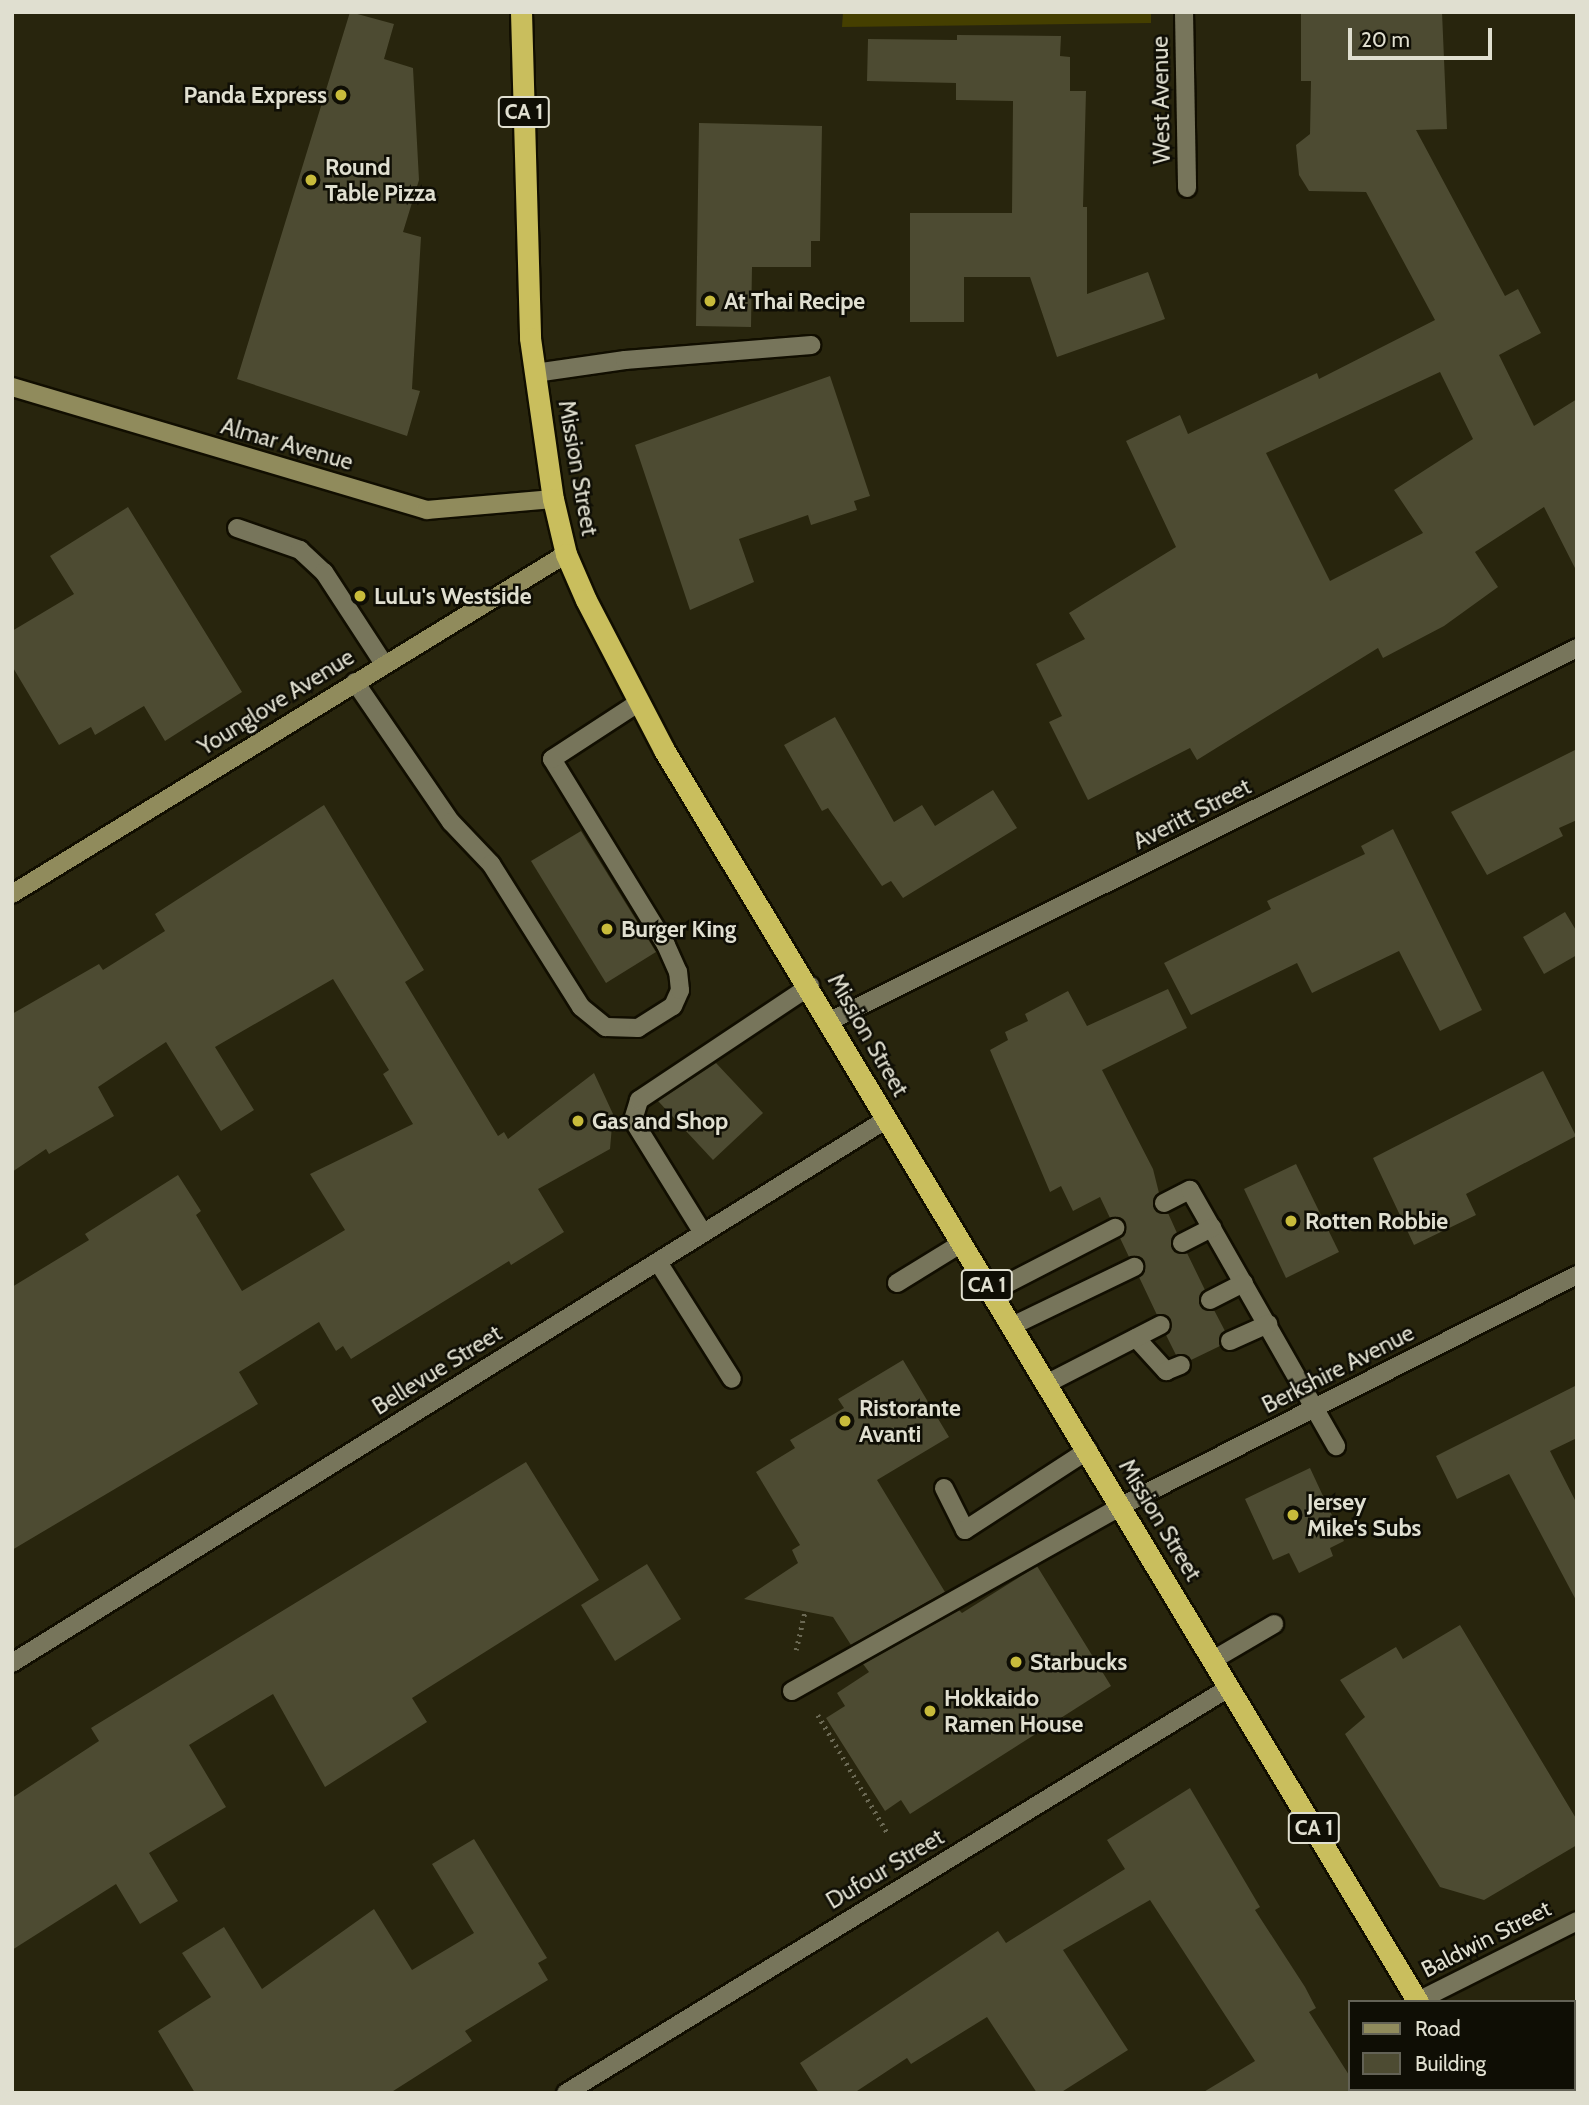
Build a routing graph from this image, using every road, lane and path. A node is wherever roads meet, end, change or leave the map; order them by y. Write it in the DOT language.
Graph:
graph roads {
  1 [pos="521,12"];
  2 [pos="1184,12"];
  3 [pos="1187,188"];
  4 [pos="811,345"];
  5 [pos="536,373"];
  6 [pos="12,387"];
  7 [pos="553,499"];
  8 [pos="237,528"];
  9 [pos="566,554"];
  10 [pos="1577,648"];
  11 [pos="384,664"];
  12 [pos="355,682"];
  13 [pos="638,703"];
  14 [pos="12,894"];
  15 [pos="810,986"];
  16 [pos="828,1022"];
  17 [pos="887,1119"];
  18 [pos="1164,1203"];
  19 [pos="1115,1228"];
  20 [pos="1212,1228"];
  21 [pos="704,1233"];
  22 [pos="962,1243"];
  23 [pos="1182,1243"];
  24 [pos="658,1262"];
  25 [pos="1134,1267"];
  26 [pos="1577,1275"];
  27 [pos="897,1283"];
  28 [pos="1244,1283"];
  29 [pos="991,1292"];
  30 [pos="1210,1300"];
  31 [pos="1268,1324"];
  32 [pos="1161,1325"];
  33 [pos="1012,1326"];
  34 [pos="1136,1338"];
  35 [pos="1230,1341"];
  36 [pos="1181,1365"];
  37 [pos="732,1379"];
  38 [pos="1046,1384"];
  39 [pos="1316,1408"];
  40 [pos="1336,1446"];
  41 [pos="1088,1450"];
  42 [pos="944,1488"];
  43 [pos="1121,1506"];
  44 [pos="805,1612"];
  45 [pos="1274,1624"];
  46 [pos="1213,1660"];
  47 [pos="12,1663"];
  48 [pos="810,1682"];
  49 [pos="1230,1688"];
  50 [pos="792,1691"];
  51 [pos="888,1834"];
  52 [pos="1577,1921"];
  53 [pos="1417,2000"];
  54 [pos="1420,2000"];
  55 [pos="566,2093"];
  1 -- 5 [label="highway, Mission Street / CA 1"];
  2 -- 3 [label="street, West Avenue"];
  4 -- 5 [label="street"];
  5 -- 7 [label="highway, Mission Street / CA 1"];
  6 -- 7 [label="street, Almar Avenue"];
  7 -- 9 [label="highway, Mission Street / CA 1"];
  8 -- 11 [label="street"];
  9 -- 11 [label="street, Younglove Avenue"];
  9 -- 13 [label="highway, Mission Street / CA 1"];
  10 -- 16 [label="street, Averitt Street"];
  11 -- 12 [label="street, Younglove Avenue"];
  12 -- 13 [label="street"];
  12 -- 14 [label="street, Younglove Avenue"];
  13 -- 15 [label="highway, Mission Street / CA 1"];
  15 -- 16 [label="highway, Mission Street / CA 1"];
  15 -- 21 [label="street"];
  16 -- 17 [label="highway, Mission Street / CA 1"];
  17 -- 21 [label="street, Bellevue Street"];
  17 -- 22 [label="highway, Mission Street / CA 1"];
  18 -- 20 [label="street"];
  19 -- 29 [label="street"];
  20 -- 23 [label="street"];
  20 -- 28 [label="street"];
  21 -- 24 [label="street, Bellevue Street"];
  22 -- 27 [label="street"];
  22 -- 29 [label="highway, Mission Street / CA 1"];
  24 -- 37 [label="street"];
  24 -- 47 [label="street, Bellevue Street"];
  25 -- 33 [label="street"];
  26 -- 39 [label="street, Berkshire Avenue"];
  28 -- 30 [label="street"];
  28 -- 31 [label="street"];
  29 -- 33 [label="highway, Mission Street / CA 1"];
  31 -- 35 [label="street"];
  31 -- 39 [label="street"];
  32 -- 34 [label="street"];
  33 -- 38 [label="highway, Mission Street / CA 1"];
  34 -- 36 [label="street"];
  34 -- 38 [label="street"];
  38 -- 41 [label="highway, Mission Street / CA 1"];
  39 -- 40 [label="street"];
  39 -- 43 [label="street, Berkshire Avenue"];
  41 -- 42 [label="street"];
  41 -- 43 [label="highway, Mission Street / CA 1"];
  43 -- 46 [label="highway, Mission Street / CA 1"];
  43 -- 48 [label="street, Berkshire Avenue"];
  44 -- 48 [label="path"];
  45 -- 46 [label="street"];
  46 -- 49 [label="highway, Mission Street / CA 1"];
  48 -- 50 [label="street, Berkshire Avenue"];
  48 -- 51 [label="path"];
  49 -- 53 [label="highway, Mission Street / CA 1"];
  49 -- 55 [label="street, Dufour Street"];
  52 -- 54 [label="street, Baldwin Street"];
}
